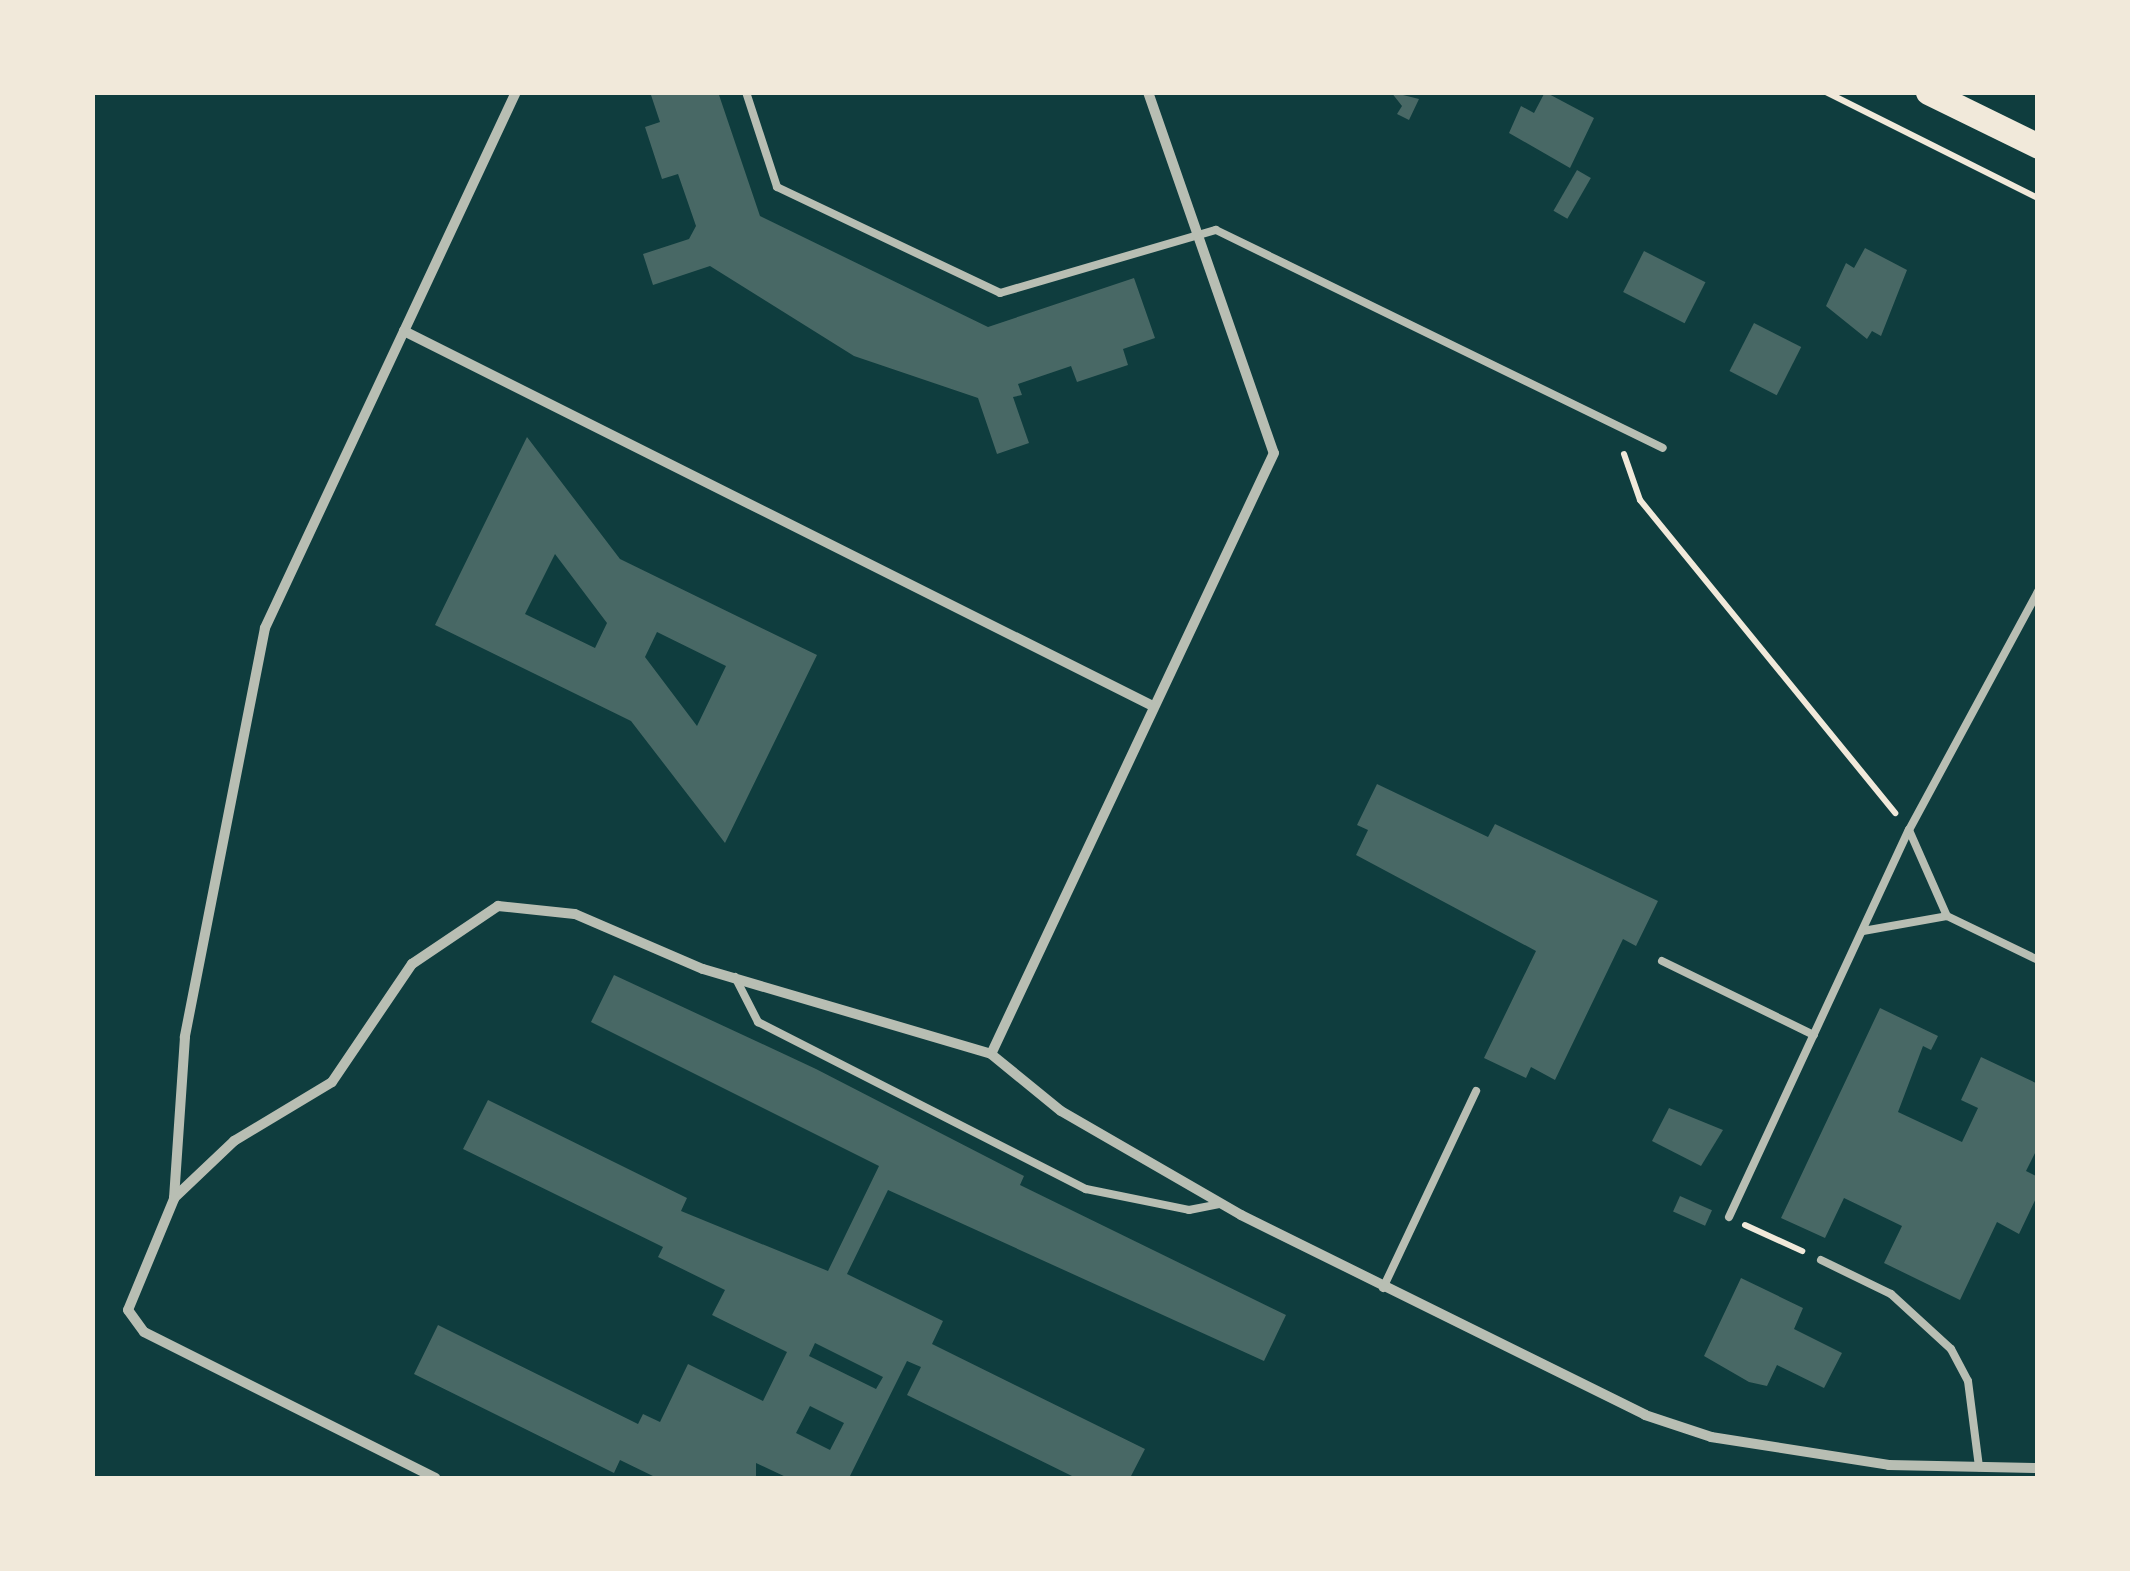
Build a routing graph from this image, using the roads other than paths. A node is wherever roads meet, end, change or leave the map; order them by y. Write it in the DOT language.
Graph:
graph roads {
  1 [pos="516,92"];
  2 [pos="746,92"];
  3 [pos="1148,92"];
  4 [pos="1928,92"];
  5 [pos="2038,146"];
  6 [pos="1196,229"];
  7 [pos="404,332"];
  8 [pos="1663,448"];
  9 [pos="2038,591"];
  10 [pos="1153,706"];
  11 [pos="1909,830"];
  12 [pos="1948,916"];
  13 [pos="1863,931"];
  14 [pos="2038,960"];
  15 [pos="1662,961"];
  16 [pos="734,978"];
  17 [pos="1814,1036"];
  18 [pos="991,1054"];
  19 [pos="1476,1091"];
  20 [pos="174,1199"];
  21 [pos="1221,1204"];
  22 [pos="1729,1217"];
  23 [pos="1821,1260"];
  24 [pos="1383,1288"];
  25 [pos="1889,1465"];
  26 [pos="1980,1467"];
  27 [pos="2038,1468"];
  28 [pos="436,1478"];
  29 [pos="1882,1478"];
  1 -- 7 [label="street"];
  2 -- 6 [label="lane"];
  3 -- 6 [label="street"];
  4 -- 5 [label="main road"];
  6 -- 8 [label="lane"];
  6 -- 10 [label="street"];
  7 -- 10 [label="street"];
  7 -- 20 [label="street"];
  9 -- 11 [label="lane"];
  10 -- 18 [label="street"];
  11 -- 12 [label="lane"];
  11 -- 13 [label="lane"];
  12 -- 13 [label="lane"];
  12 -- 14 [label="lane"];
  13 -- 17 [label="lane"];
  15 -- 17 [label="lane"];
  16 -- 18 [label="street"];
  16 -- 20 [label="street"];
  16 -- 21 [label="lane"];
  17 -- 22 [label="lane"];
  18 -- 21 [label="street"];
  19 -- 24 [label="lane"];
  20 -- 28 [label="street"];
  21 -- 24 [label="street"];
  23 -- 26 [label="lane"];
  24 -- 25 [label="street"];
  25 -- 26 [label="street"];
  25 -- 29 [label="street"];
  26 -- 27 [label="street"];
}
